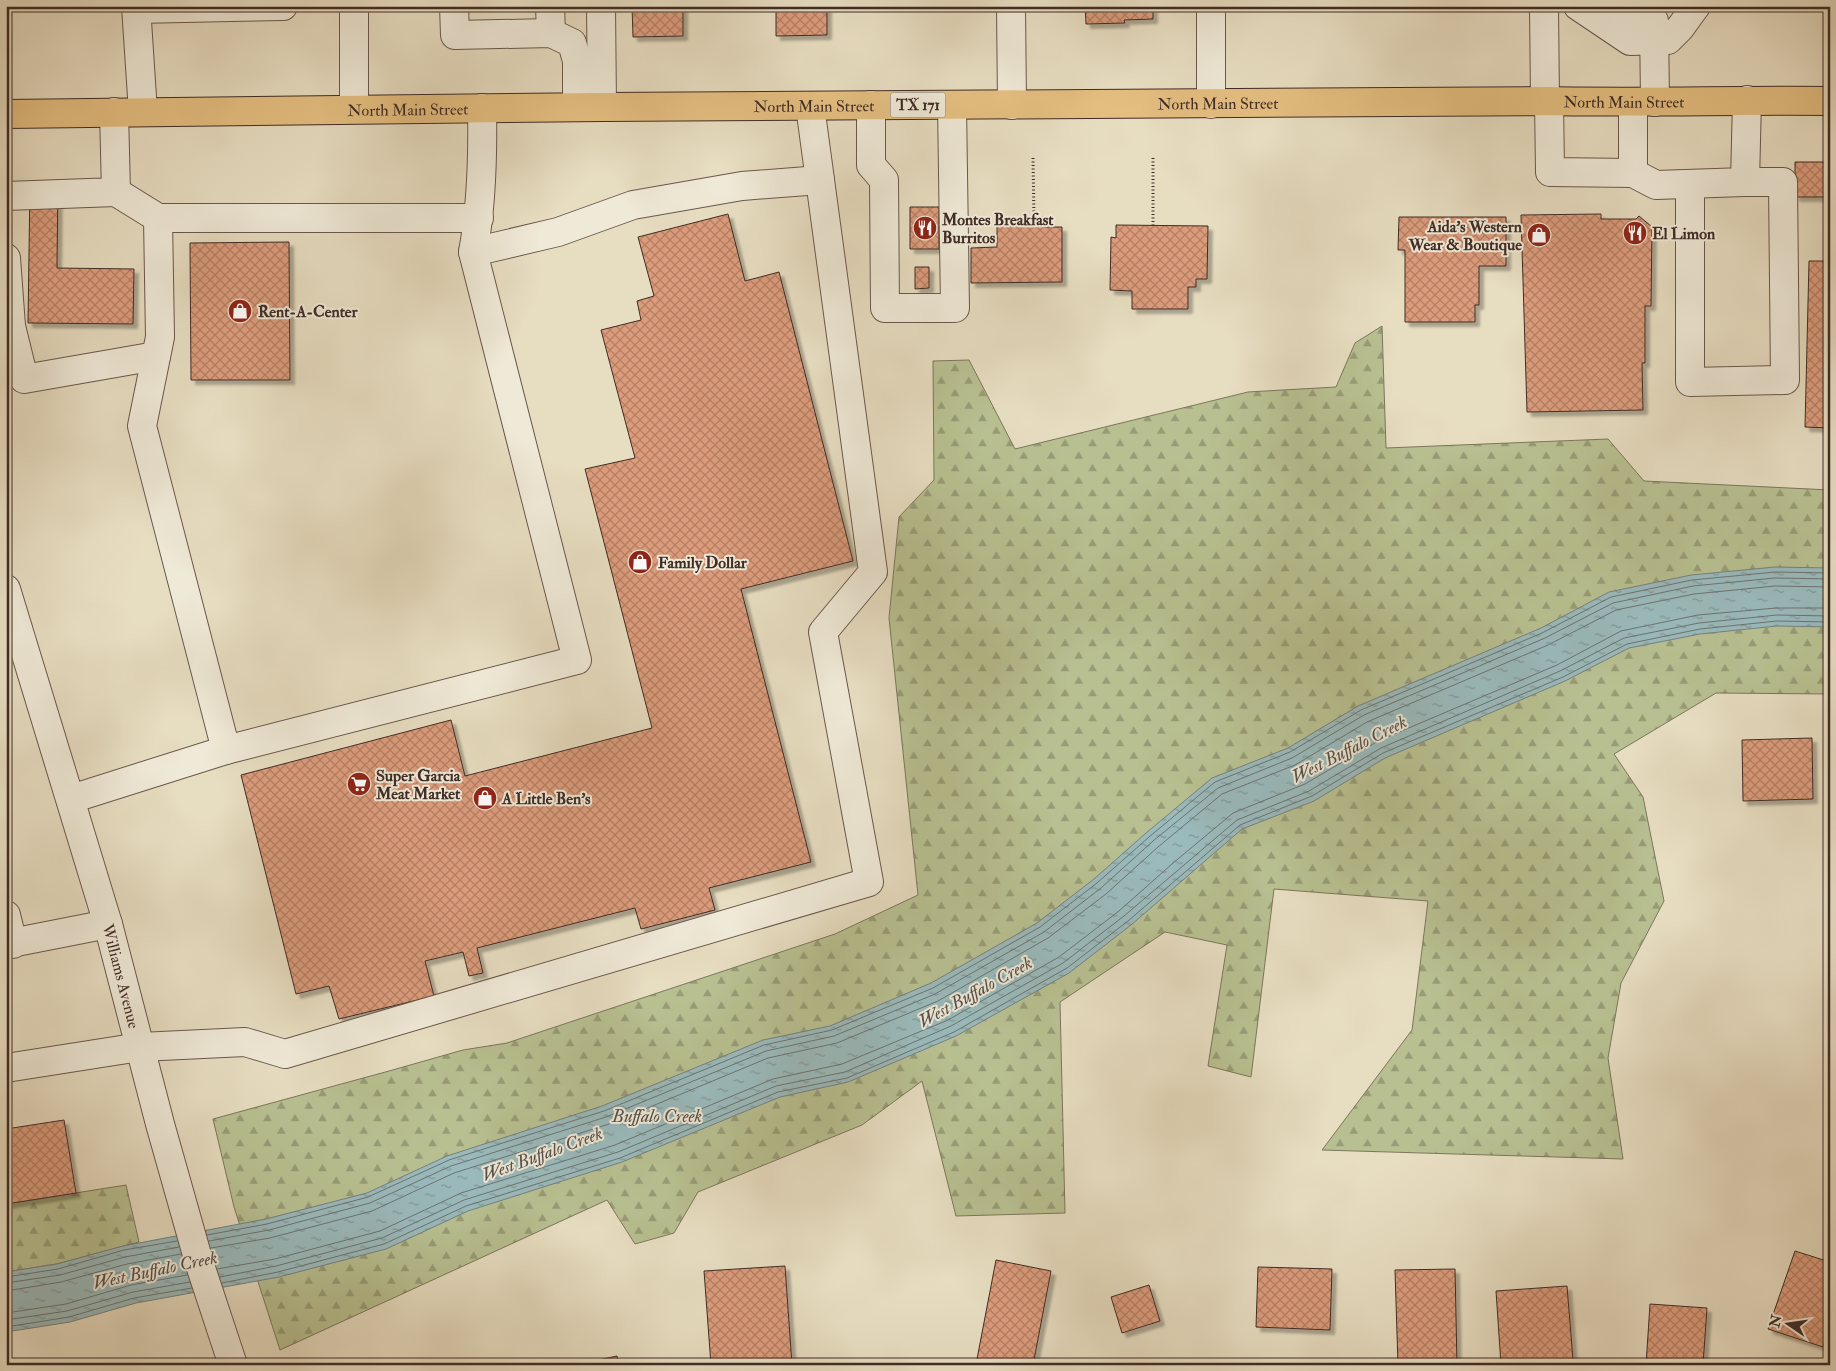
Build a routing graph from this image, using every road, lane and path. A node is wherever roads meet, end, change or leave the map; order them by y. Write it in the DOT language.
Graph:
graph roads {
  1 [pos="283,6"];
  2 [pos="354,6"];
  3 [pos="454,6"];
  4 [pos="550,6"];
  5 [pos="600,6"];
  6 [pos="1011,6"];
  7 [pos="1210,6"];
  8 [pos="1544,6"];
  9 [pos="1578,6"];
  10 [pos="1612,6"];
  11 [pos="1696,6"];
  12 [pos="136,8"];
  13 [pos="550,33"];
  14 [pos="1654,41"];
  15 [pos="1747,100"];
  16 [pos="1547,101"];
  17 [pos="1830,101"];
  18 [pos="1644,102"];
  19 [pos="1211,104"];
  20 [pos="871,105"];
  21 [pos="952,105"];
  22 [pos="1012,105"];
  23 [pos="810,106"];
  24 [pos="589,107"];
  25 [pos="482,108"];
  26 [pos="354,109"];
  27 [pos="114,112"];
  28 [pos="143,112"];
  29 [pos="6,114"];
  30 [pos="1033,158"];
  31 [pos="1152,158"];
  32 [pos="1633,173"];
  33 [pos="820,180"];
  34 [pos="1746,182"];
  35 [pos="1690,184"];
  36 [pos="116,192"];
  37 [pos="6,196"];
  38 [pos="158,218"];
  39 [pos="479,218"];
  40 [pos="1034,218"];
  41 [pos="1153,226"];
  42 [pos="473,252"];
  43 [pos="6,258"];
  44 [pos="9,327"];
  45 [pos="156,356"];
  46 [pos="6,589"];
  47 [pos="226,750"];
  48 [pos="71,799"];
  49 [pos="6,914"];
  50 [pos="108,924"];
  51 [pos="10,944"];
  52 [pos="140,1047"];
  53 [pos="6,1068"];
  54 [pos="233,1365"];
  1 -- 12 [label="street"];
  2 -- 26 [label="street"];
  3 -- 13 [label="street"];
  4 -- 13 [label="street"];
  5 -- 24 [label="street"];
  6 -- 22 [label="street"];
  7 -- 19 [label="street"];
  8 -- 16 [label="street"];
  9 -- 14 [label="street"];
  10 -- 14 [label="street"];
  11 -- 14 [label="street"];
  12 -- 28 [label="street"];
  13 -- 24 [label="street"];
  14 -- 18 [label="street"];
  15 -- 17 [label="main road, North Main Street / TX 171"];
  15 -- 18 [label="main road, North Main Street / TX 171"];
  15 -- 34 [label="street"];
  16 -- 18 [label="main road, North Main Street / TX 171"];
  16 -- 19 [label="main road, North Main Street / TX 171"];
  16 -- 32 [label="street"];
  18 -- 32 [label="street"];
  19 -- 22 [label="main road, North Main Street / TX 171"];
  20 -- 21 [label="main road, North Main Street / TX 171"];
  20 -- 21 [label="street"];
  20 -- 23 [label="main road, North Main Street / TX 171"];
  21 -- 22 [label="main road, North Main Street / TX 171"];
  23 -- 24 [label="main road, North Main Street / TX 171"];
  23 -- 33 [label="street"];
  24 -- 25 [label="main road, North Main Street / TX 171"];
  25 -- 26 [label="main road, North Main Street / TX 171"];
  25 -- 39 [label="street"];
  26 -- 28 [label="main road, North Main Street / TX 171"];
  27 -- 28 [label="main road, North Main Street / TX 171"];
  27 -- 29 [label="main road, North Main Street / TX 171"];
  27 -- 36 [label="street"];
  30 -- 40 [label="path"];
  31 -- 41 [label="path"];
  32 -- 35 [label="street"];
  33 -- 42 [label="street"];
  33 -- 52 [label="street"];
  34 -- 35 [label="street"];
  34 -- 35 [label="street"];
  36 -- 37 [label="street"];
  36 -- 38 [label="street"];
  38 -- 39 [label="street"];
  38 -- 45 [label="street"];
  39 -- 42 [label="street"];
  42 -- 47 [label="street"];
  43 -- 44 [label="street"];
  44 -- 45 [label="street"];
  45 -- 47 [label="street"];
  46 -- 48 [label="street, Williams Avenue"];
  47 -- 48 [label="street"];
  48 -- 50 [label="street, Williams Avenue"];
  49 -- 51 [label="street"];
  50 -- 51 [label="street"];
  50 -- 52 [label="street, Williams Avenue"];
  52 -- 53 [label="street"];
  52 -- 54 [label="street, Williams Avenue"];
}
